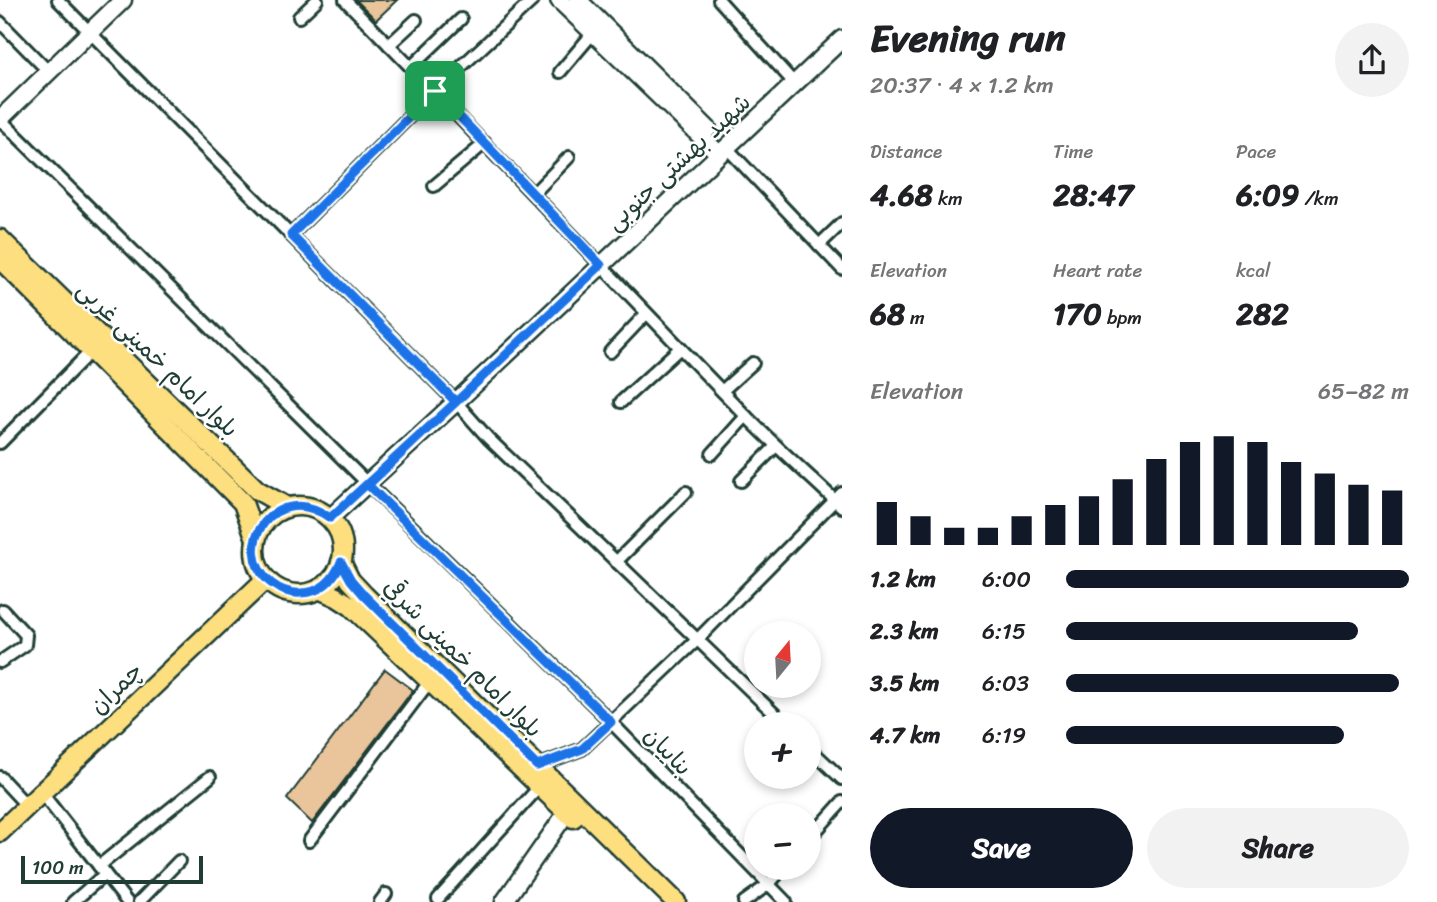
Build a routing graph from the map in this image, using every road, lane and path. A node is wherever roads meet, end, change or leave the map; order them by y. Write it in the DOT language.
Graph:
graph roads {
  1 [pos="58,0"];
  2 [pos="123,0"];
  3 [pos="317,0"];
  4 [pos="345,0"];
  5 [pos="533,0"];
  6 [pos="559,0"];
  7 [pos="578,0"];
  8 [pos="719,0"];
  9 [pos="299,18"];
  10 [pos="461,19"];
  11 [pos="416,20"];
  12 [pos="0,22"];
  13 [pos="90,32"];
  14 [pos="593,33"];
  15 [pos="842,39"];
  16 [pos="389,45"];
  17 [pos="411,67"];
  18 [pos="49,72"];
  19 [pos="561,72"];
  20 [pos="794,84"];
  21 [pos="435,91"];
  22 [pos="0,119"];
  23 [pos="485,143"];
  24 [pos="722,151"];
  25 [pos="569,157"];
  26 [pos="435,186"];
  27 [pos="533,194"];
  28 [pos="842,223"];
  29 [pos="291,235"];
  30 [pos="0,239"];
  31 [pos="819,245"];
  32 [pos="601,265"];
  33 [pos="4,269"];
  34 [pos="842,269"];
  35 [pos="646,314"];
  36 [pos="680,348"];
  37 [pos="92,350"];
  38 [pos="610,352"];
  39 [pos="753,363"];
  40 [pos="722,391"];
  41 [pos="456,402"];
  42 [pos="621,402"];
  43 [pos="746,416"];
  44 [pos="0,443"];
  45 [pos="776,446"];
  46 [pos="712,454"];
  47 [pos="741,481"];
  48 [pos="368,485"];
  49 [pos="686,492"];
  50 [pos="840,500"];
  51 [pos="287,507"];
  52 [pos="330,518"];
  53 [pos="256,539"];
  54 [pos="341,562"];
  55 [pos="616,562"];
  56 [pos="266,579"];
  57 [pos="319,589"];
  58 [pos="3,610"];
  59 [pos="697,640"];
  60 [pos="0,662"];
  61 [pos="430,681"];
  62 [pos="772,712"];
  63 [pos="611,722"];
  64 [pos="821,759"];
  65 [pos="537,766"];
  66 [pos="0,777"];
  67 [pos="210,777"];
  68 [pos="842,779"];
  69 [pos="540,786"];
  70 [pos="41,792"];
  71 [pos="842,802"];
  72 [pos="27,806"];
  73 [pos="567,811"];
  74 [pos="821,825"];
  75 [pos="0,832"];
  76 [pos="309,841"];
  77 [pos="179,861"];
  78 [pos="102,870"];
  79 [pos="772,880"];
  80 [pos="769,884"];
  81 [pos="438,899"];
  82 [pos="73,902"];
  83 [pos="127,902"];
  84 [pos="139,902"];
  85 [pos="504,902"];
  86 [pos="659,902"];
  87 [pos="676,902"];
  88 [pos="744,902"];
  89 [pos="786,902"];
  1 -- 13 [label="street"];
  2 -- 13 [label="main road"];
  3 -- 9 [label="street"];
  4 -- 16 [label="street"];
  5 -- 21 [label="street"];
  6 -- 14 [label="main road"];
  7 -- 24 [label="main road"];
  8 -- 20 [label="street"];
  10 -- 17 [label="street"];
  11 -- 16 [label="street"];
  12 -- 18 [label="street"];
  13 -- 18 [label="main road"];
  13 -- 29 [label="street"];
  14 -- 19 [label="street"];
  14 -- 24 [label="main road"];
  15 -- 20 [label="main road, شهید بهشتی جنوبی"];
  16 -- 17 [label="street"];
  17 -- 21 [label="street"];
  18 -- 22 [label="main road"];
  20 -- 24 [label="main road, شهید بهشتی جنوبی"];
  21 -- 23 [label="street"];
  21 -- 29 [label="street"];
  22 -- 48 [label="street, بناییان"];
  23 -- 26 [label="street"];
  23 -- 27 [label="street"];
  24 -- 31 [label="street"];
  24 -- 32 [label="main road, شهید بهشتی جنوبی"];
  25 -- 27 [label="street"];
  27 -- 32 [label="street"];
  28 -- 31 [label="street"];
  29 -- 41 [label="street"];
  30 -- 51 [label="main road, بلوار امام خمینی غربی"];
  31 -- 34 [label="street"];
  32 -- 35 [label="street"];
  32 -- 41 [label="main road, شهید بهشتی جنوبی"];
  33 -- 37 [label="main road, بلوار امام خمینی غربی"];
  35 -- 36 [label="street"];
  35 -- 38 [label="street"];
  36 -- 40 [label="street"];
  36 -- 42 [label="street"];
  37 -- 44 [label="street"];
  37 -- 53 [label="main road, بلوار امام خمینی غربی"];
  39 -- 40 [label="street"];
  40 -- 43 [label="street"];
  41 -- 48 [label="main road, شهید بهشتی جنوبی"];
  41 -- 55 [label="street"];
  43 -- 45 [label="street"];
  43 -- 46 [label="street"];
  45 -- 47 [label="street"];
  45 -- 50 [label="street"];
  48 -- 52 [label="main road, شهید بهشتی جنوبی"];
  48 -- 63 [label="street, بناییان"];
  49 -- 55 [label="street"];
  50 -- 59 [label="street"];
  51 -- 52 [label="main road"];
  51 -- 53 [label="main road"];
  52 -- 54 [label="main road"];
  53 -- 56 [label="main road"];
  54 -- 57 [label="main road"];
  54 -- 65 [label="main road, بلوار امام خمینی شرقي"];
  55 -- 59 [label="street"];
  56 -- 57 [label="main road"];
  56 -- 70 [label="main road, چمران"];
  57 -- 61 [label="main road, بلوار امام خمینی شرقي"];
  58 -- 60 [label="street"];
  59 -- 62 [label="street"];
  59 -- 63 [label="street"];
  61 -- 69 [label="main road, بلوار امام خمینی شرقي"];
  61 -- 76 [label="street"];
  63 -- 65 [label="street"];
  63 -- 80 [label="street, بناییان"];
  64 -- 68 [label="street"];
  65 -- 87 [label="main road, بلوار امام خمینی شرقي"];
  66 -- 72 [label="street"];
  67 -- 78 [label="street"];
  69 -- 73 [label="main road, بلوار امام خمینی شرقي"];
  69 -- 81 [label="street"];
  70 -- 72 [label="main road, چمران"];
  70 -- 78 [label="street"];
  71 -- 74 [label="street"];
  72 -- 75 [label="main road, چمران"];
  73 -- 85 [label="main road"];
  73 -- 86 [label="main road, بلوار امام خمینی شرقي"];
  77 -- 84 [label="street"];
  78 -- 82 [label="street"];
  78 -- 83 [label="street"];
  79 -- 80 [label="street"];
  80 -- 88 [label="street"];
  80 -- 89 [label="street, بناییان"];
}
